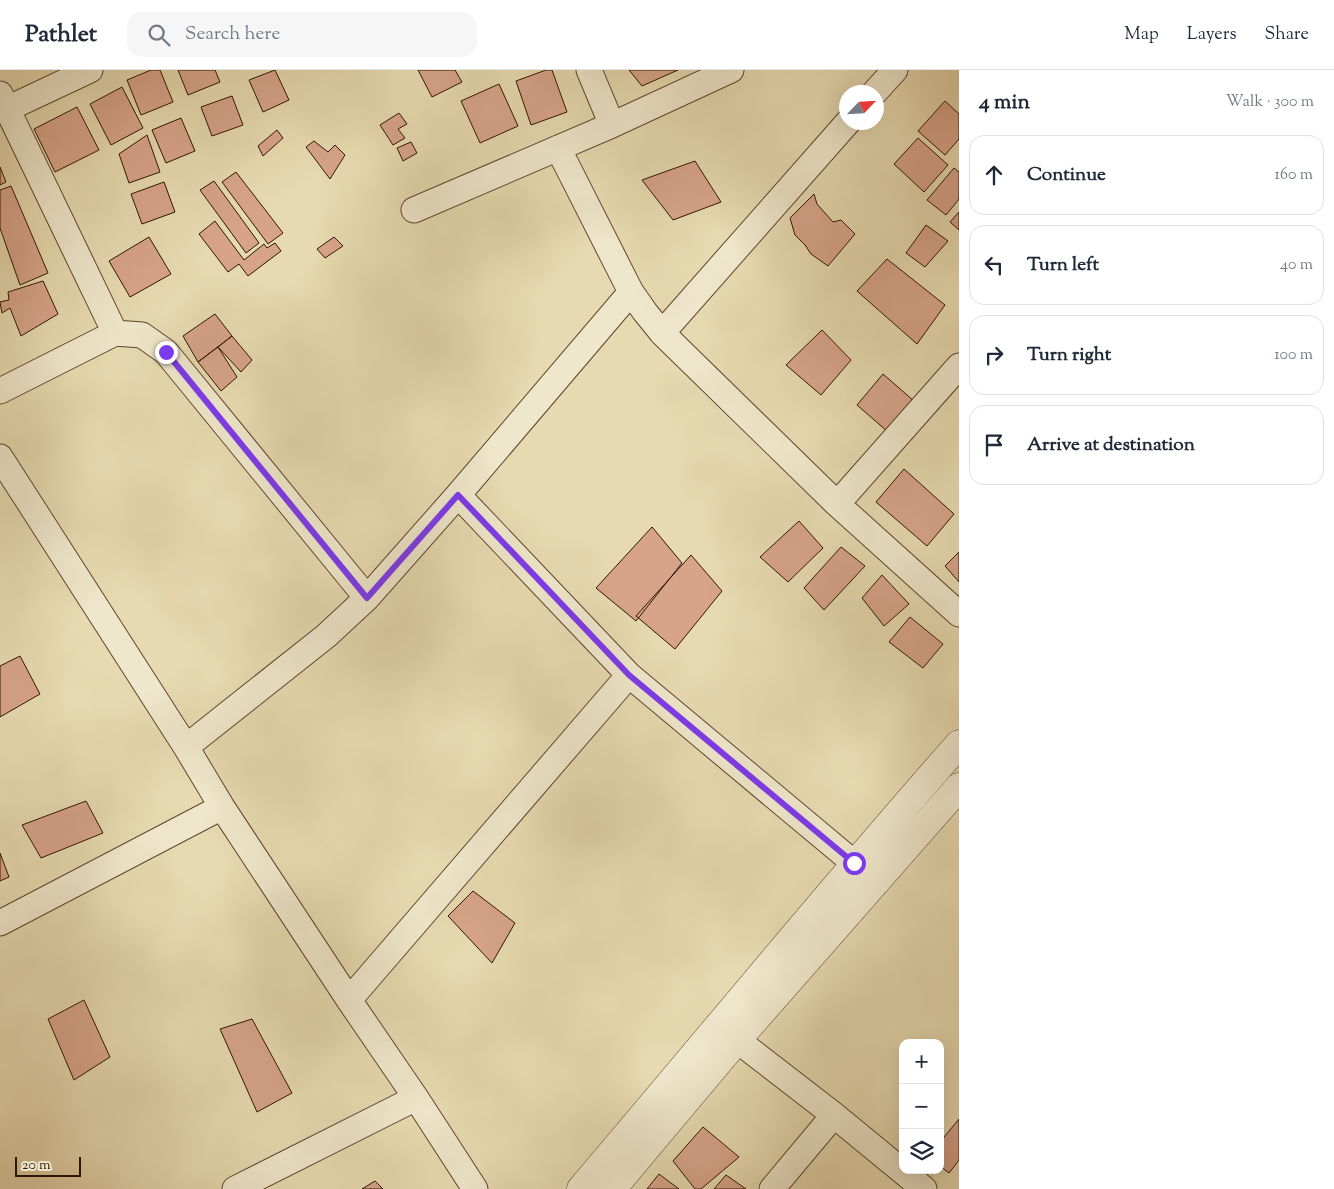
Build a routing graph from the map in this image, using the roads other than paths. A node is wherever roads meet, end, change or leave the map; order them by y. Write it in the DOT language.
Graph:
graph roads {
  1 [pos="90,70"];
  2 [pos="589,70"];
  3 [pos="731,70"];
  4 [pos="895,70"];
  5 [pos="881,85"];
  6 [pos="4,102"];
  7 [pos="612,125"];
  8 [pos="841,130"];
  9 [pos="558,148"];
  10 [pos="414,210"];
  11 [pos="631,292"];
  12 [pos="116,333"];
  13 [pos="662,333"];
  14 [pos="959,366"];
  15 [pos="0,391"];
  16 [pos="0,457"];
  17 [pos="458,495"];
  18 [pos="836,504"];
  19 [pos="367,598"];
  20 [pos="959,614"];
  21 [pos="629,675"];
  22 [pos="186,747"];
  23 [pos="956,755"];
  24 [pos="959,787"];
  25 [pos="222,807"];
  26 [pos="854,863"];
  27 [pos="0,923"];
  28 [pos="349,1000"];
  29 [pos="737,1040"];
  30 [pos="416,1098"];
  31 [pos="834,1115"];
  32 [pos="235,1189"];
  33 [pos="475,1189"];
  34 [pos="581,1189"];
  35 [pos="612,1189"];
  36 [pos="772,1189"];
  37 [pos="924,1189"];
  1 -- 6 [label="street"];
  2 -- 7 [label="street"];
  3 -- 7 [label="street"];
  4 -- 5 [label="street"];
  6 -- 12 [label="street"];
  7 -- 9 [label="street"];
  8 -- 13 [label="street"];
  9 -- 10 [label="street"];
  9 -- 11 [label="street"];
  11 -- 13 [label="street"];
  11 -- 17 [label="street"];
  12 -- 15 [label="street"];
  12 -- 19 [label="street"];
  13 -- 18 [label="street"];
  14 -- 18 [label="street"];
  16 -- 22 [label="street"];
  17 -- 19 [label="street"];
  17 -- 21 [label="street"];
  18 -- 20 [label="street"];
  19 -- 22 [label="street"];
  21 -- 26 [label="street"];
  21 -- 28 [label="street"];
  22 -- 25 [label="street"];
  23 -- 26 [label="street"];
  24 -- 29 [label="street"];
  25 -- 27 [label="street"];
  25 -- 28 [label="street"];
  26 -- 34 [label="street"];
  28 -- 30 [label="street"];
  29 -- 31 [label="street"];
  29 -- 35 [label="street"];
  30 -- 32 [label="street"];
  30 -- 33 [label="street"];
  31 -- 36 [label="street"];
  31 -- 37 [label="street"];
}
